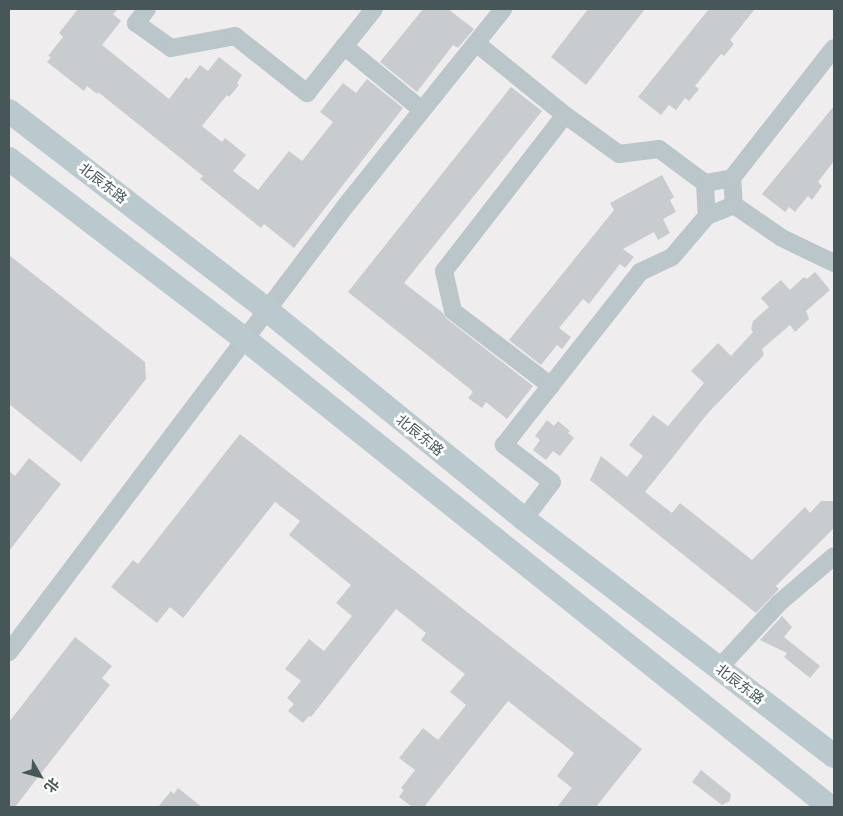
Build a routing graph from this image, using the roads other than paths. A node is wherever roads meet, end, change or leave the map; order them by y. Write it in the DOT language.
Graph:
graph roads {
  1 [pos="147,9"];
  2 [pos="374,9"];
  3 [pos="503,9"];
  4 [pos="476,43"];
  5 [pos="344,46"];
  6 [pos="834,48"];
  7 [pos="422,110"];
  8 [pos="9,111"];
  9 [pos="565,115"];
  10 [pos="9,159"];
  11 [pos="732,178"];
  12 [pos="705,184"];
  13 [pos="734,205"];
  14 [pos="707,216"];
  15 [pos="834,263"];
  16 [pos="267,310"];
  17 [pos="246,340"];
  18 [pos="551,386"];
  19 [pos="524,519"];
  20 [pos="834,556"];
  21 [pos="9,652"];
  22 [pos="719,668"];
  23 [pos="834,756"];
  24 [pos="830,807"];
  1 -- 5 [label="street"];
  2 -- 5 [label="street"];
  3 -- 4 [label="street"];
  4 -- 7 [label="street"];
  4 -- 9 [label="street"];
  5 -- 7 [label="street"];
  6 -- 11 [label="street"];
  7 -- 16 [label="street"];
  8 -- 16 [label="street, 北辰东路"];
  9 -- 12 [label="street"];
  9 -- 18 [label="street"];
  10 -- 17 [label="street"];
  11 -- 12 [label="street"];
  11 -- 13 [label="street"];
  12 -- 14 [label="street"];
  13 -- 14 [label="street"];
  13 -- 15 [label="street"];
  14 -- 18 [label="street"];
  16 -- 17 [label="street"];
  16 -- 19 [label="street, 北辰东路"];
  17 -- 21 [label="street"];
  17 -- 24 [label="street"];
  18 -- 19 [label="street"];
  19 -- 22 [label="street, 北辰东路"];
  20 -- 22 [label="street"];
  22 -- 23 [label="street, 北辰东路"];
}
